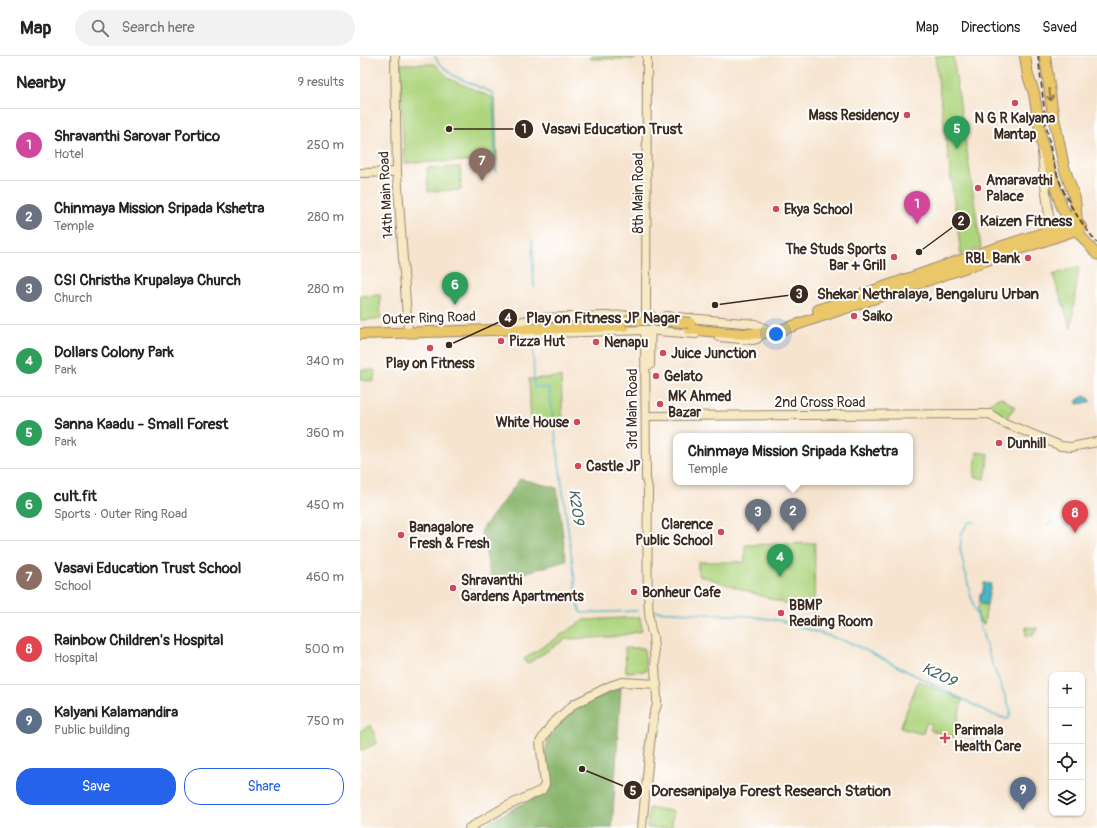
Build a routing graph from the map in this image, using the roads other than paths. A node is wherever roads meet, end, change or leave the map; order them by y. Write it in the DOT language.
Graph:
graph roads {
  1 [pos="395,56"];
  2 [pos="647,56"];
  3 [pos="651,56"];
  4 [pos="1025,56"];
  5 [pos="1045,56"];
  6 [pos="1042,144"];
  7 [pos="396,172"];
  8 [pos="360,173"];
  9 [pos="1076,226"];
  10 [pos="1051,231"];
  11 [pos="1097,246"];
  12 [pos="1097,255"];
  13 [pos="649,315"];
  14 [pos="518,327"];
  15 [pos="360,328"];
  16 [pos="408,330"];
  17 [pos="648,330"];
  18 [pos="763,331"];
  19 [pos="360,334"];
  20 [pos="651,416"];
  21 [pos="1097,442"];
  22 [pos="648,488"];
  23 [pos="654,684"];
  24 [pos="469,828"];
  25 [pos="642,828"];
  1 -- 7 [label="street, 14th Main Road"];
  2 -- 13 [label="street, 8th Main Road"];
  3 -- 13 [label="street, 8th Main Road"];
  4 -- 6 [label="highway"];
  5 -- 9 [label="highway, one-way"];
  6 -- 9 [label="highway"];
  6 -- 10 [label="street"];
  7 -- 8 [label="street"];
  7 -- 16 [label="street, 14th Main Road"];
  9 -- 10 [label="highway, Outer Ring Road"];
  9 -- 11 [label="main road"];
  9 -- 12 [label="main road"];
  9 -- 18 [label="highway, Outer Ring Road"];
  10 -- 18 [label="highway, Outer Ring Road"];
  13 -- 14 [label="street, Outer Ring Road"];
  13 -- 17 [label="street, 8th Main Road"];
  13 -- 18 [label="street, Outer Ring Road"];
  14 -- 16 [label="highway, Outer Ring Road"];
  14 -- 17 [label="street"];
  14 -- 18 [label="highway, Outer Ring Road"];
  15 -- 16 [label="highway, Outer Ring Road"];
  16 -- 19 [label="highway, Outer Ring Road"];
  17 -- 18 [label="street"];
  17 -- 20 [label="street, 3rd Main Road"];
  17 -- 22 [label="street, 3rd Main Road"];
  20 -- 21 [label="street, 2nd Cross Road"];
  20 -- 22 [label="street, 3rd Main Road"];
  22 -- 23 [label="street, 3rd Main Road"];
  23 -- 24 [label="street"];
  23 -- 25 [label="street, 3rd Main Road"];
}
